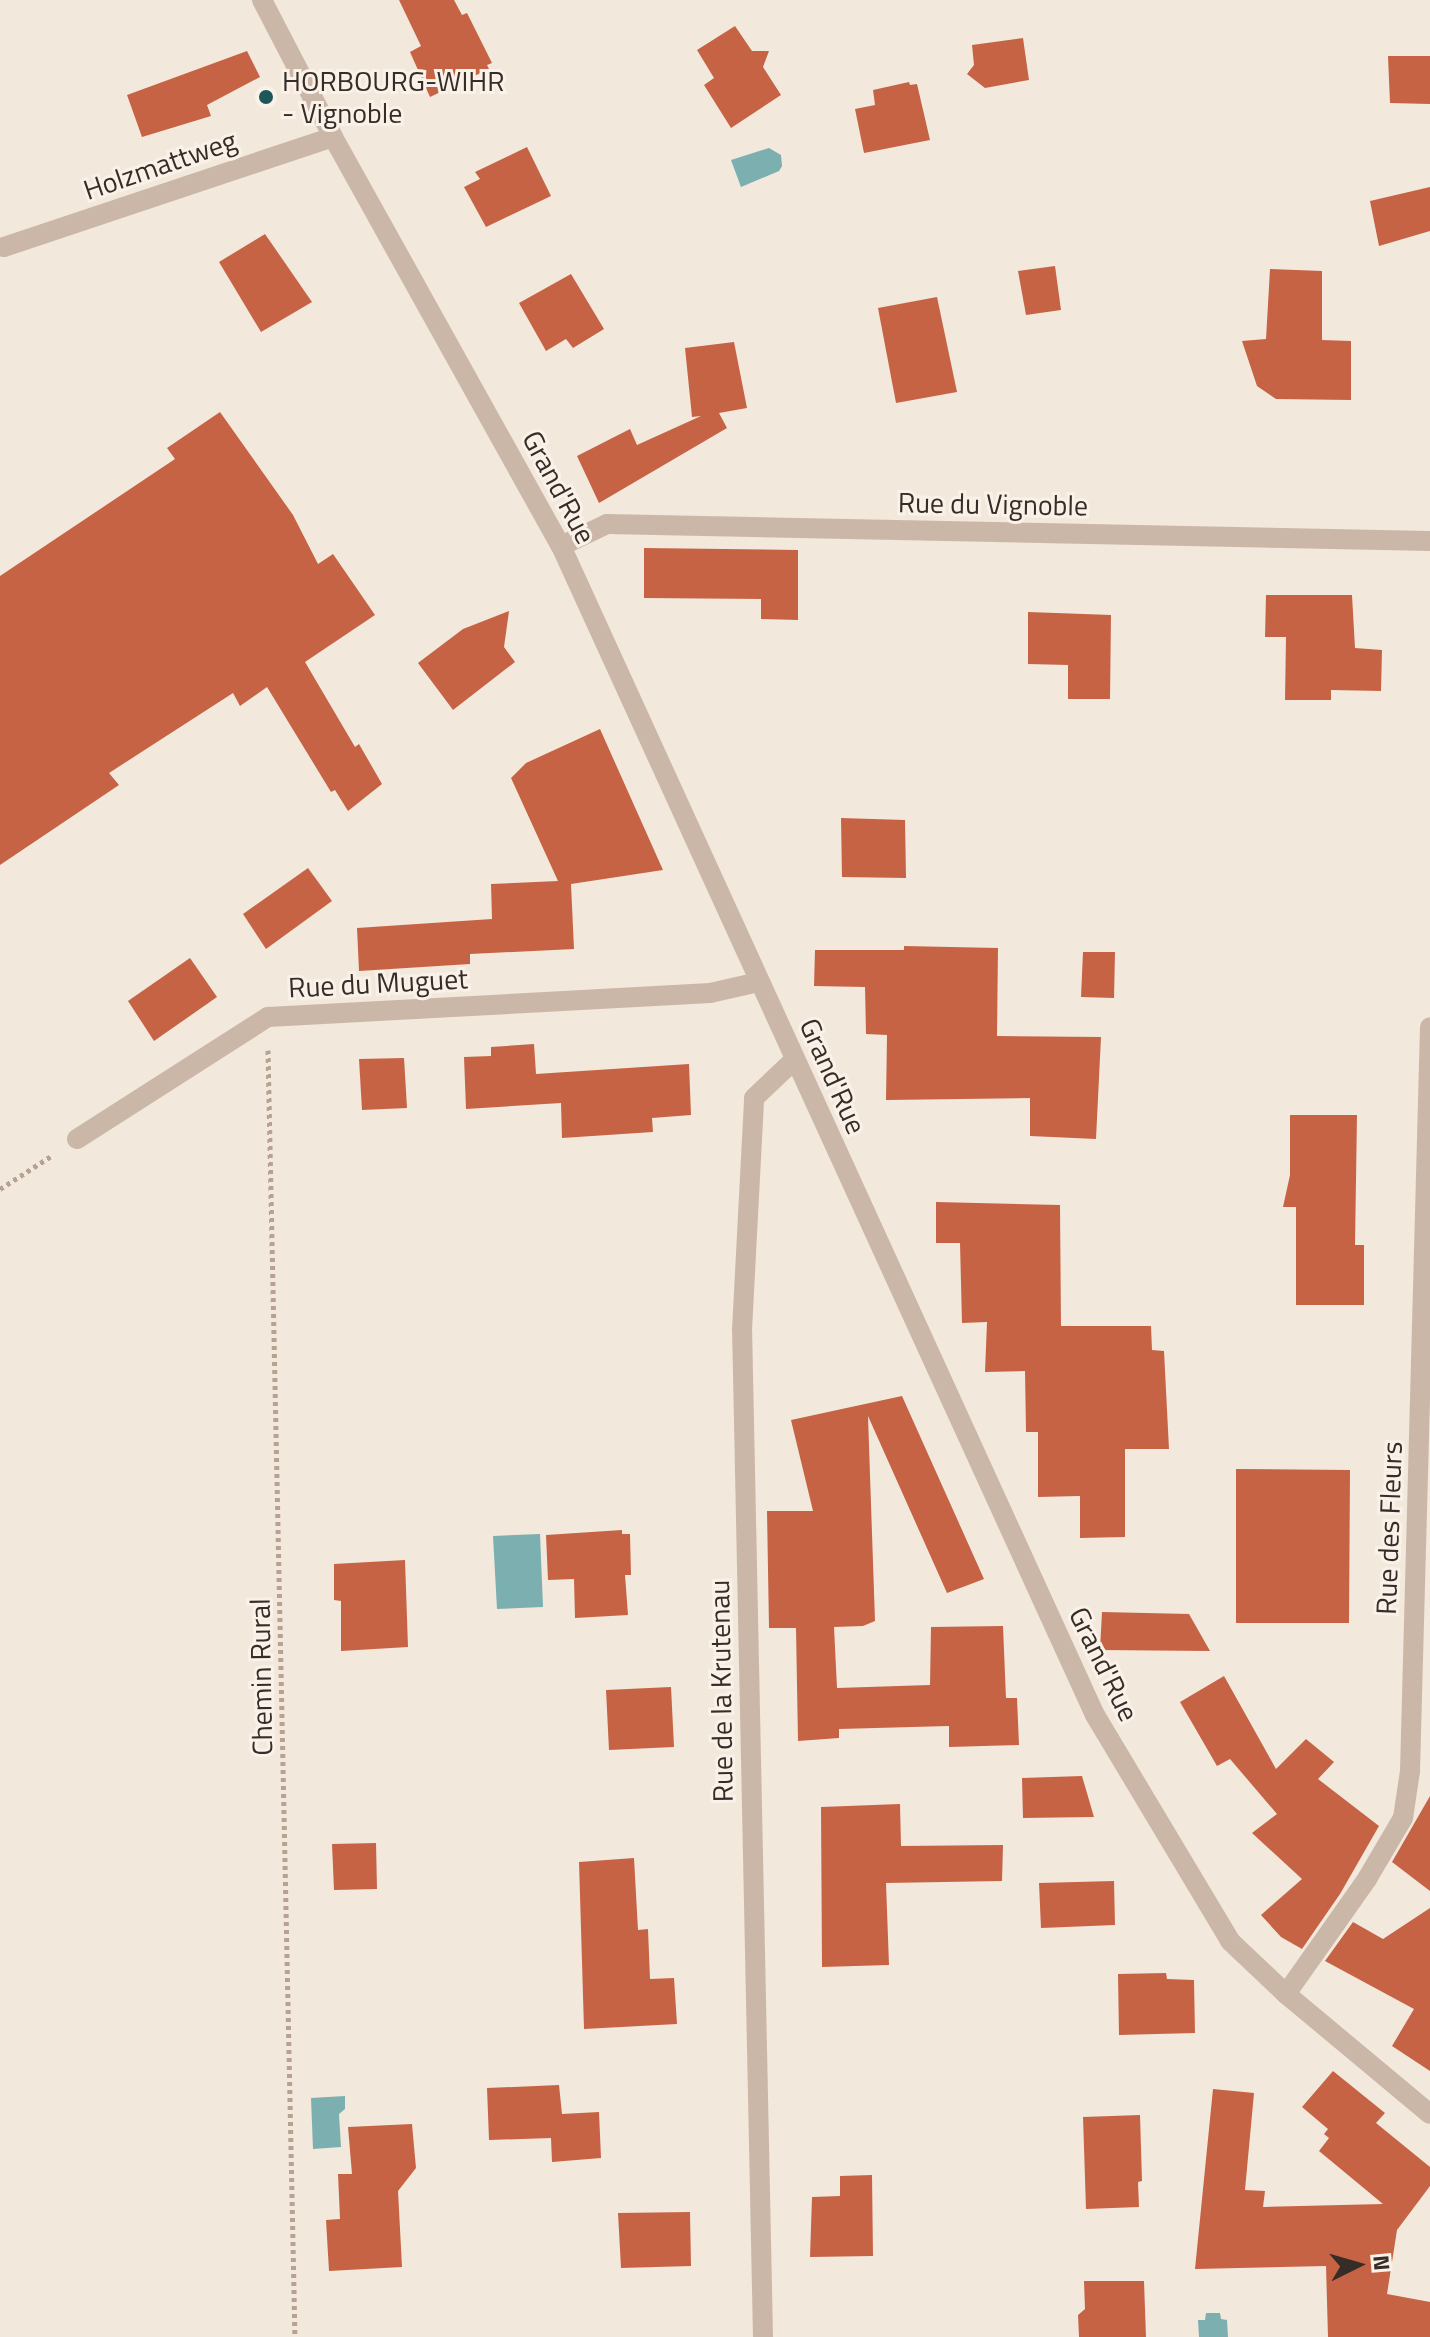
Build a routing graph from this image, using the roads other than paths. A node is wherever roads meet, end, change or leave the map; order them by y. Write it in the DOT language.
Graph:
graph roads {
  1 [pos="262,0"];
  2 [pos="333,137"];
  3 [pos="4,247"];
  4 [pos="1430,541"];
  5 [pos="561,546"];
  6 [pos="759,982"];
  7 [pos="1430,1027"];
  8 [pos="794,1060"];
  9 [pos="77,1139"];
  10 [pos="1286,1994"];
  11 [pos="1430,2114"];
  12 [pos="763,2337"];
  1 -- 2 [label="street, Grand'Rue"];
  2 -- 3 [label="street, Holzmattweg"];
  2 -- 5 [label="street, Grand'Rue"];
  4 -- 5 [label="street, Rue du Vignoble"];
  5 -- 6 [label="street, Grand'Rue"];
  6 -- 8 [label="street, Grand'Rue"];
  6 -- 9 [label="street, Rue du Muguet"];
  7 -- 10 [label="street, Rue des Fleurs"];
  8 -- 10 [label="street, Grand'Rue"];
  8 -- 12 [label="street, Rue de la Krutenau"];
  10 -- 11 [label="street, Grand'Rue"];
}
